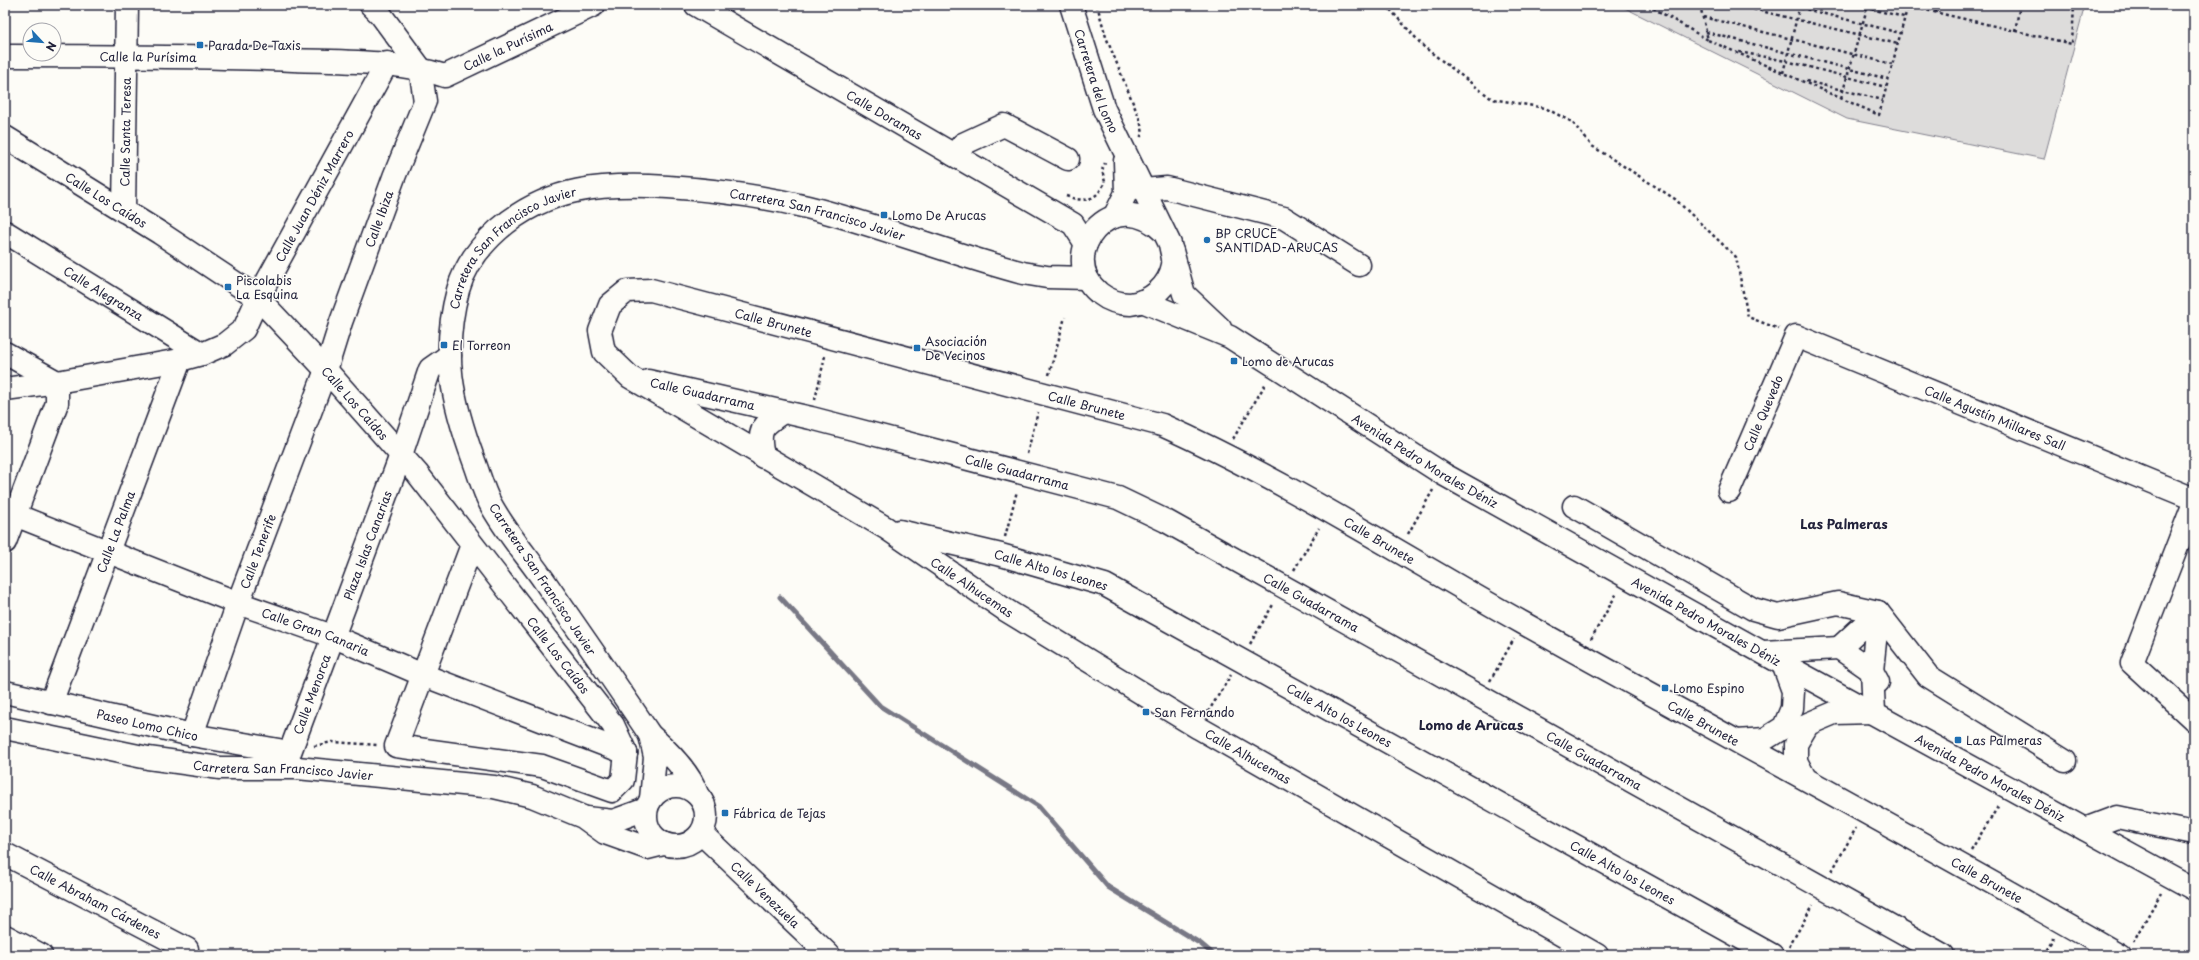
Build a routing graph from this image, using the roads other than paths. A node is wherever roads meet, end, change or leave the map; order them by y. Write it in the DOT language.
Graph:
graph roads {
  1 [pos="127,5"];
  2 [pos="371,5"];
  3 [pos="594,5"];
  4 [pos="696,5"];
  5 [pos="1071,5"];
  6 [pos="5,56"];
  7 [pos="126,56"];
  8 [pos="387,63"];
  9 [pos="420,68"];
  10 [pos="5,137"];
  11 [pos="1124,152"];
  12 [pos="954,155"];
  13 [pos="1068,159"];
  14 [pos="1143,190"];
  15 [pos="124,211"];
  16 [pos="1108,220"];
  17 [pos="1073,224"];
  18 [pos="5,232"];
  19 [pos="1167,238"];
  20 [pos="1085,250"];
  21 [pos="1359,265"];
  22 [pos="1047,277"];
  23 [pos="1087,278"];
  24 [pos="258,298"];
  25 [pos="1142,302"];
  26 [pos="600,331"];
  27 [pos="1796,336"];
  28 [pos="1230,337"];
  29 [pos="5,354"];
  30 [pos="202,354"];
  31 [pos="450,355"];
  32 [pos="180,360"];
  33 [pos="326,370"];
  34 [pos="630,377"];
  35 [pos="57,382"];
  36 [pos="5,388"];
  37 [pos="783,412"];
  38 [pos="401,455"];
  39 [pos="763,457"];
  40 [pos="1729,491"];
  41 [pos="2194,498"];
  42 [pos="2194,504"];
  43 [pos="1574,506"];
  44 [pos="10,513"];
  45 [pos="886,528"];
  46 [pos="5,542"];
  47 [pos="472,544"];
  48 [pos="108,551"];
  49 [pos="238,603"];
  50 [pos="1878,612"];
  51 [pos="332,636"];
  52 [pos="1839,648"];
  53 [pos="1762,652"];
  54 [pos="1783,664"];
  55 [pos="1872,671"];
  56 [pos="423,675"];
  57 [pos="5,692"];
  58 [pos="51,703"];
  59 [pos="1874,712"];
  60 [pos="2194,720"];
  61 [pos="1901,727"];
  62 [pos="5,728"];
  63 [pos="192,735"];
  64 [pos="650,735"];
  65 [pos="1737,741"];
  66 [pos="290,752"];
  67 [pos="626,753"];
  68 [pos="2065,761"];
  69 [pos="1805,778"];
  70 [pos="697,794"];
  71 [pos="649,804"];
  72 [pos="583,817"];
  73 [pos="2085,829"];
  74 [pos="701,833"];
  75 [pos="2194,833"];
  76 [pos="663,844"];
  77 [pos="5,854"];
  78 [pos="2194,889"];
  79 [pos="5,936"];
  80 [pos="186,949"];
  81 [pos="2125,952"];
  82 [pos="41,955"];
  83 [pos="829,955"];
  84 [pos="1597,955"];
  85 [pos="1772,955"];
  86 [pos="1943,955"];
  1 -- 7 [label="street, Calle Santa Teresa"];
  2 -- 9 [label="street"];
  3 -- 9 [label="street, Calle la Purísima"];
  4 -- 12 [label="street, Calle Doramas"];
  5 -- 11 [label="street, Carretera del Lomo"];
  6 -- 7 [label="street, Calle la Purísima"];
  7 -- 8 [label="street, Calle la Purísima"];
  7 -- 15 [label="street, Calle Santa Teresa"];
  8 -- 9 [label="street"];
  8 -- 24 [label="street, Calle Juan Déniz Marrero"];
  9 -- 33 [label="street, Calle Ibiza"];
  10 -- 15 [label="street, Calle Los Caídos"];
  11 -- 14 [label="street, Carretera del Lomo"];
  11 -- 16 [label="street"];
  12 -- 13 [label="street"];
  12 -- 17 [label="street, Calle Doramas"];
  14 -- 19 [label="street, Carretera del Lomo"];
  14 -- 21 [label="street"];
  15 -- 24 [label="street, Calle Los Caídos"];
  16 -- 17 [label="street"];
  16 -- 19 [label="street"];
  16 -- 20 [label="street"];
  17 -- 20 [label="street"];
  18 -- 30 [label="street, Calle Alegranza"];
  19 -- 25 [label="street"];
  19 -- 28 [label="street"];
  20 -- 22 [label="street"];
  20 -- 23 [label="street"];
  22 -- 23 [label="street, Carretera San Francisco Javier"];
  22 -- 31 [label="street, Carretera San Francisco Javier"];
  23 -- 25 [label="street"];
  24 -- 30 [label="street, Calle Juan Déniz Marrero"];
  24 -- 33 [label="street, Calle Los Caídos"];
  25 -- 28 [label="street"];
  26 -- 34 [label="street, Calle Alhucemas"];
  26 -- 65 [label="street, Calle Brunete"];
  27 -- 40 [label="street, Calle Quevedo"];
  27 -- 41 [label="street, Calle Agustín Millares Sall"];
  28 -- 53 [label="street, Avenida Pedro Morales Déniz"];
  29 -- 35 [label="street"];
  30 -- 32 [label="street, Calle Juan Déniz Marrero"];
  31 -- 38 [label="street, Plaza Islas Canarias"];
  31 -- 64 [label="street, Carretera San Francisco Javier"];
  32 -- 35 [label="street, Calle Juan Déniz Marrero"];
  32 -- 48 [label="street, Calle La Palma"];
  33 -- 38 [label="street, Calle Los Caídos"];
  33 -- 49 [label="street, Calle Tenerife"];
  34 -- 37 [label="street, Calle Guadarrama"];
  34 -- 39 [label="street, Calle Alhucemas"];
  35 -- 36 [label="street, Calle Juan Déniz Marrero"];
  35 -- 44 [label="street"];
  37 -- 39 [label="street"];
  37 -- 86 [label="street, Calle Guadarrama"];
  38 -- 47 [label="street, Calle Los Caídos"];
  38 -- 51 [label="street, Plaza Islas Canarias"];
  39 -- 45 [label="street, Calle Alhucemas"];
  42 -- 60 [label="street"];
  43 -- 50 [label="street"];
  44 -- 46 [label="street"];
  44 -- 48 [label="street, Calle Gran Canaria"];
  45 -- 84 [label="street, Calle Alhucemas"];
  45 -- 85 [label="street, Calle Alto los Leones"];
  47 -- 56 [label="street"];
  47 -- 67 [label="street, Calle Los Caídos"];
  48 -- 49 [label="street, Calle Gran Canaria"];
  48 -- 58 [label="street, Calle La Palma"];
  49 -- 51 [label="street, Calle Gran Canaria"];
  49 -- 63 [label="street, Calle Tenerife"];
  50 -- 52 [label="street"];
  50 -- 55 [label="street"];
  50 -- 68 [label="street"];
  51 -- 56 [label="street, Calle Gran Canaria"];
  51 -- 66 [label="street, Calle Menorca"];
  52 -- 53 [label="street"];
  52 -- 55 [label="street"];
  53 -- 54 [label="street, Avenida Pedro Morales Déniz"];
  54 -- 59 [label="street, Avenida Pedro Morales Déniz"];
  54 -- 65 [label="street"];
  55 -- 59 [label="street"];
  55 -- 61 [label="street"];
  56 -- 67 [label="street, Calle Gran Canaria"];
  56 -- 67 [label="street"];
  57 -- 58 [label="street, Paseo Lomo Chico"];
  58 -- 63 [label="street, Paseo Lomo Chico"];
  59 -- 61 [label="street, Avenida Pedro Morales Déniz"];
  59 -- 69 [label="street"];
  61 -- 73 [label="street, Avenida Pedro Morales Déniz"];
  62 -- 72 [label="street, Carretera San Francisco Javier"];
  63 -- 66 [label="street, Paseo Lomo Chico"];
  64 -- 70 [label="street, Carretera San Francisco Javier"];
  64 -- 71 [label="street, Carretera San Francisco Javier"];
  65 -- 69 [label="street, Calle Brunete"];
  69 -- 81 [label="street, Calle Brunete"];
  70 -- 71 [label="street"];
  70 -- 74 [label="street"];
  71 -- 72 [label="street, Carretera San Francisco Javier"];
  71 -- 76 [label="street"];
  72 -- 76 [label="street, Carretera San Francisco Javier"];
  73 -- 75 [label="street"];
  73 -- 78 [label="street, Avenida Pedro Morales Déniz"];
  74 -- 76 [label="street"];
  74 -- 83 [label="street, Calle Venezuela"];
  77 -- 80 [label="street, Calle Abraham Cárdenes"];
  79 -- 82 [label="street"];
}
